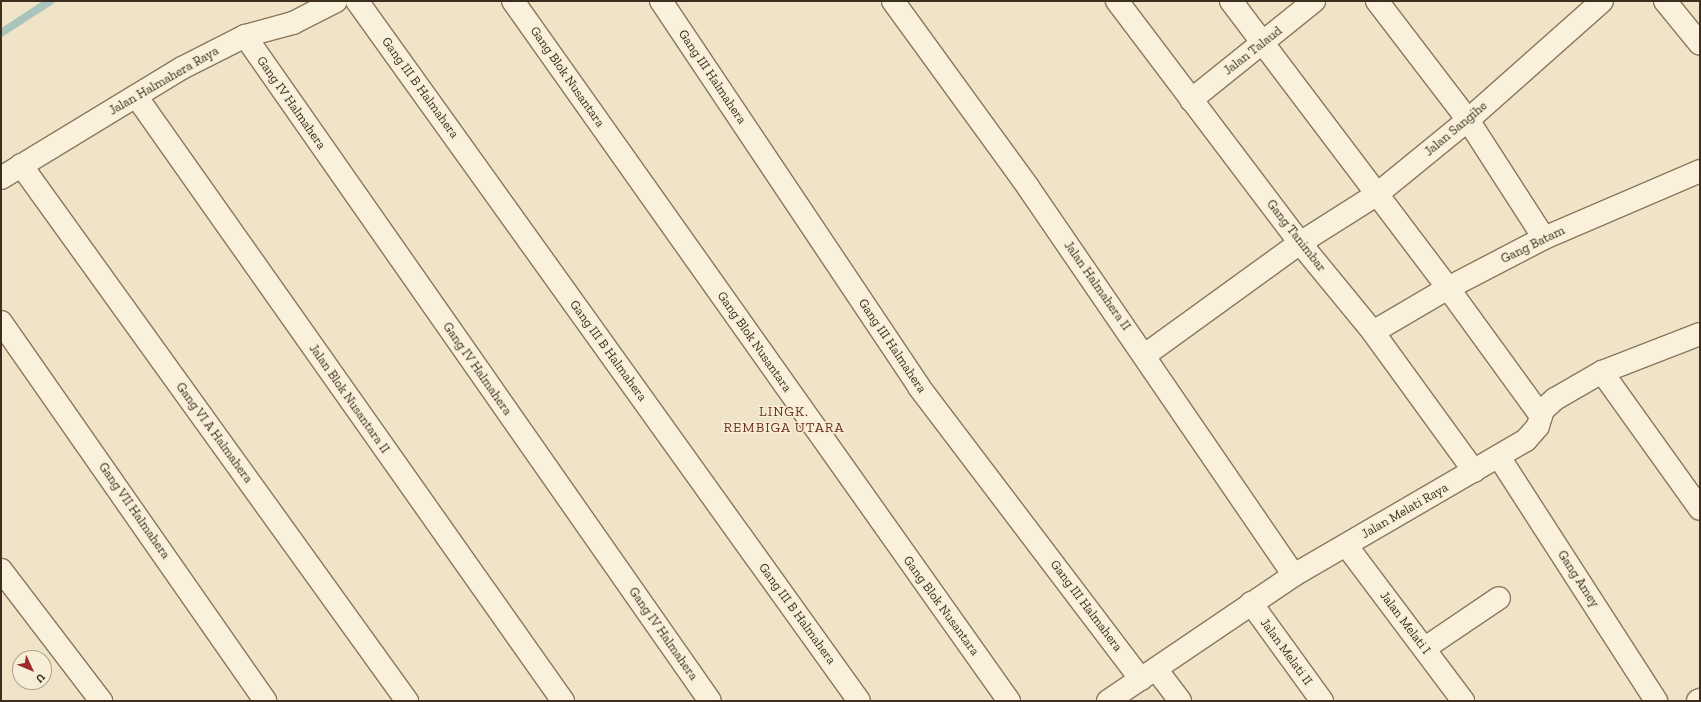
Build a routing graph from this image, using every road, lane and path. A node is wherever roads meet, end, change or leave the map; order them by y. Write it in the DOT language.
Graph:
graph roads {
  1 [pos="336,1"];
  2 [pos="357,1"];
  3 [pos="513,1"];
  4 [pos="661,1"];
  5 [pos="893,1"];
  6 [pos="1117,1"];
  7 [pos="1231,1"];
  8 [pos="1314,1"];
  9 [pos="1377,1"];
  10 [pos="1602,1"];
  11 [pos="1665,1"];
  12 [pos="245,36"];
  13 [pos="1264,43"];
  14 [pos="1700,44"];
  15 [pos="136,96"];
  16 [pos="1191,100"];
  17 [pos="1468,120"];
  18 [pos="21,165"];
  19 [pos="1700,171"];
  20 [pos="1,178"];
  21 [pos="1376,195"];
  22 [pos="1544,238"];
  23 [pos="1300,243"];
  24 [pos="1448,288"];
  25 [pos="1,322"];
  26 [pos="1373,332"];
  27 [pos="1700,334"];
  28 [pos="1145,355"];
  29 [pos="1602,372"];
  30 [pos="1540,416"];
  31 [pos="1499,457"];
  32 [pos="1474,471"];
  33 [pos="1700,509"];
  34 [pos="1346,545"];
  35 [pos="1,570"];
  36 [pos="1294,575"];
  37 [pos="1499,598"];
  38 [pos="1251,603"];
  39 [pos="1425,648"];
  40 [pos="1149,674"];
  41 [pos="101,701"];
  42 [pos="265,701"];
  43 [pos="407,701"];
  44 [pos="563,701"];
  45 [pos="710,701"];
  46 [pos="859,701"];
  47 [pos="1009,701"];
  48 [pos="1108,701"];
  49 [pos="1180,701"];
  50 [pos="1322,701"];
  51 [pos="1463,701"];
  52 [pos="1656,701"];
  1 -- 12 [label="street, Jalan Halmahera Raya"];
  2 -- 46 [label="street, Gang III B Halmahera"];
  3 -- 47 [label="street, Gang Blok Nusantara"];
  4 -- 40 [label="street, Gang III Halmahera"];
  5 -- 28 [label="street, Jalan Halmahera II"];
  6 -- 16 [label="street, Gang Tanimbar"];
  7 -- 13 [label="street"];
  8 -- 13 [label="street, Jalan Talaud"];
  9 -- 17 [label="street"];
  10 -- 17 [label="street, Jalan Sangihe"];
  11 -- 14 [label="street"];
  12 -- 15 [label="street, Jalan Halmahera Raya"];
  12 -- 45 [label="street, Gang IV Halmahera"];
  13 -- 16 [label="street, Jalan Talaud"];
  13 -- 21 [label="street"];
  15 -- 18 [label="street, Jalan Halmahera Raya"];
  15 -- 44 [label="street, Jalan Blok Nusantara II"];
  16 -- 23 [label="street, Gang Tanimbar"];
  17 -- 21 [label="street, Jalan Sangihe"];
  17 -- 22 [label="street"];
  18 -- 20 [label="street, Jalan Halmahera Raya"];
  18 -- 43 [label="street, Gang VI A Halmahera"];
  19 -- 22 [label="street, Gang Batam"];
  21 -- 23 [label="street, Jalan Sangihe"];
  21 -- 24 [label="street"];
  22 -- 24 [label="street, Gang Batam"];
  23 -- 26 [label="street, Gang Tanimbar"];
  23 -- 28 [label="street, Jalan Sangihe"];
  24 -- 26 [label="street, Gang Batam"];
  24 -- 30 [label="street"];
  25 -- 42 [label="street, Gang VII Halmahera"];
  26 -- 32 [label="street, Gang Tanimbar"];
  27 -- 29 [label="street, Jalan Melati Raya"];
  28 -- 36 [label="street, Jalan Halmahera II"];
  29 -- 30 [label="street, Jalan Melati Raya"];
  29 -- 33 [label="street"];
  30 -- 31 [label="street, Jalan Melati Raya"];
  31 -- 32 [label="street, Jalan Melati Raya"];
  31 -- 52 [label="street, Gang Amey"];
  32 -- 34 [label="street, Jalan Melati Raya"];
  34 -- 36 [label="street, Jalan Melati Raya"];
  34 -- 39 [label="street, Jalan Melati I"];
  35 -- 41 [label="street"];
  36 -- 38 [label="street, Jalan Melati Raya"];
  37 -- 39 [label="street"];
  38 -- 40 [label="street, Jalan Melati Raya"];
  38 -- 50 [label="street, Jalan Melati II"];
  39 -- 51 [label="street, Jalan Melati I"];
  40 -- 48 [label="street, Jalan Melati Raya"];
  40 -- 49 [label="street, Gang III Halmahera"];
}
